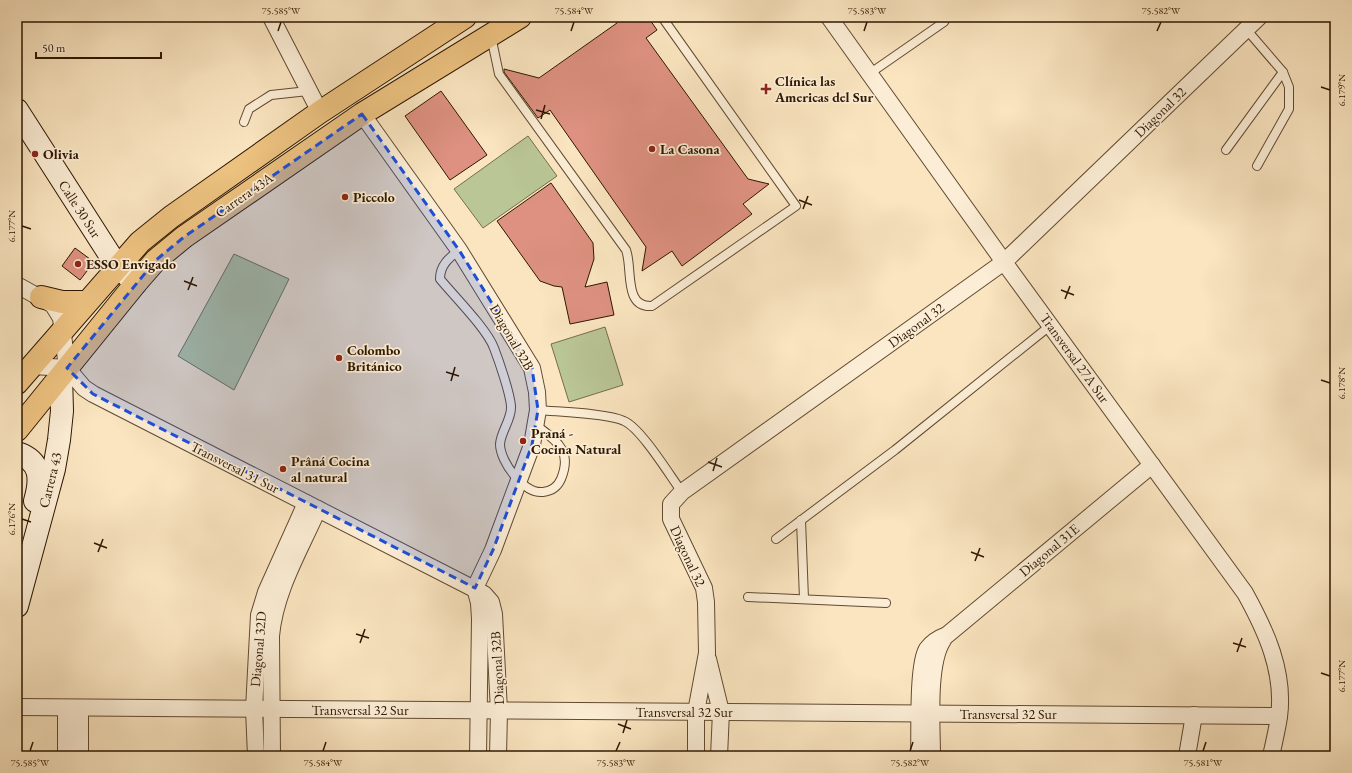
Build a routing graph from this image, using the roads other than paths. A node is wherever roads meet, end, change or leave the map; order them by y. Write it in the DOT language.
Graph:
graph roads {
  1 [pos="271,17"];
  2 [pos="465,17"];
  3 [pos="520,17"];
  4 [pos="662,17"];
  5 [pos="829,17"];
  6 [pos="947,17"];
  7 [pos="1258,17"];
  8 [pos="1246,29"];
  9 [pos="491,36"];
  10 [pos="1283,72"];
  11 [pos="870,74"];
  12 [pos="308,91"];
  13 [pos="17,110"];
  14 [pos="320,112"];
  15 [pos="362,114"];
  16 [pos="244,122"];
  17 [pos="1226,150"];
  18 [pos="1257,166"];
  19 [pos="459,250"];
  20 [pos="1004,262"];
  21 [pos="117,266"];
  22 [pos="136,283"];
  23 [pos="17,285"];
  24 [pos="41,297"];
  25 [pos="86,302"];
  26 [pos="1051,325"];
  27 [pos="62,333"];
  28 [pos="33,366"];
  29 [pos="64,372"];
  30 [pos="17,383"];
  31 [pos="537,418"];
  32 [pos="17,430"];
  33 [pos="17,453"];
  34 [pos="1152,465"];
  35 [pos="519,483"];
  36 [pos="682,492"];
  37 [pos="312,506"];
  38 [pos="801,520"];
  39 [pos="776,539"];
  40 [pos="17,559"];
  41 [pos="475,588"];
  42 [pos="748,597"];
  43 [pos="804,599"];
  44 [pos="886,603"];
  45 [pos="17,606"];
  46 [pos="707,653"];
  47 [pos="17,707"];
  48 [pos="73,708"];
  49 [pos="254,709"];
  50 [pos="272,709"];
  51 [pos="478,710"];
  52 [pos="499,711"];
  53 [pos="696,712"];
  54 [pos="721,712"];
  55 [pos="926,714"];
  56 [pos="1194,715"];
  57 [pos="1279,716"];
  58 [pos="66,756"];
  59 [pos="80,756"];
  60 [pos="256,756"];
  61 [pos="272,756"];
  62 [pos="478,756"];
  63 [pos="498,756"];
  64 [pos="696,756"];
  65 [pos="719,756"];
  66 [pos="919,756"];
  67 [pos="932,756"];
  68 [pos="1187,756"];
  69 [pos="1272,756"];
  1 -- 12 [label="street"];
  2 -- 14 [label="main road, Carrera 43A"];
  3 -- 9 [label="main road, Carrera 43A"];
  4 -- 9 [label="lane"];
  5 -- 11 [label="street, Transversal 27A Sur"];
  6 -- 11 [label="lane"];
  7 -- 8 [label="street, Diagonal 32"];
  8 -- 10 [label="lane"];
  8 -- 20 [label="street, Diagonal 32"];
  9 -- 15 [label="main road, Carrera 43A"];
  10 -- 17 [label="lane"];
  10 -- 18 [label="lane"];
  11 -- 20 [label="street, Transversal 27A Sur"];
  12 -- 14 [label="street"];
  12 -- 16 [label="lane"];
  13 -- 21 [label="street, Calle 30 Sur"];
  14 -- 21 [label="main road, Carrera 43A"];
  15 -- 19 [label="street, Diagonal 32B"];
  15 -- 22 [label="main road, Carrera 43A"];
  19 -- 31 [label="street, Diagonal 32B"];
  19 -- 35 [label="lane"];
  20 -- 26 [label="street, Transversal 27A Sur"];
  20 -- 36 [label="street, Diagonal 32"];
  21 -- 22 [label="street, Calle 30 Sur"];
  21 -- 25 [label="main road, Carrera 43A"];
  22 -- 29 [label="main road, Carrera 43A"];
  23 -- 24 [label="street"];
  24 -- 25 [label="main road"];
  24 -- 27 [label="street"];
  25 -- 27 [label="main road, Carrera 43A"];
  26 -- 34 [label="street, Transversal 27A Sur"];
  26 -- 38 [label="lane"];
  27 -- 28 [label="main road, Carrera 43A"];
  27 -- 29 [label="street"];
  28 -- 29 [label="street"];
  28 -- 30 [label="main road, Carrera 43A"];
  29 -- 32 [label="main road, Carrera 43A"];
  29 -- 37 [label="street, Transversal 31 Sur"];
  29 -- 45 [label="street, Carrera 43"];
  31 -- 35 [label="street, Diagonal 32B"];
  31 -- 35 [label="lane"];
  31 -- 36 [label="lane"];
  33 -- 40 [label="street, Carrera 43"];
  34 -- 55 [label="street, Diagonal 31E"];
  34 -- 57 [label="street, Transversal 27A Sur"];
  35 -- 41 [label="street, Diagonal 32B"];
  36 -- 46 [label="street, Diagonal 32"];
  37 -- 41 [label="street, Transversal 31 Sur"];
  37 -- 49 [label="street, Diagonal 32D"];
  37 -- 50 [label="street, Diagonal 32D"];
  38 -- 39 [label="lane"];
  38 -- 43 [label="lane"];
  41 -- 51 [label="street, Diagonal 32B"];
  41 -- 52 [label="street, Diagonal 32B"];
  42 -- 43 [label="lane"];
  43 -- 44 [label="lane"];
  46 -- 53 [label="street, Diagonal 32"];
  46 -- 54 [label="street, Diagonal 32"];
  47 -- 48 [label="street, Transversal 32 Sur"];
  48 -- 49 [label="street, Transversal 32 Sur"];
  48 -- 58 [label="street"];
  48 -- 59 [label="street"];
  49 -- 50 [label="street, Transversal 32 Sur"];
  49 -- 60 [label="street, Diagonal 32D"];
  50 -- 51 [label="street, Transversal 32 Sur"];
  50 -- 61 [label="street, Diagonal 32D"];
  51 -- 52 [label="street, Transversal 32 Sur"];
  51 -- 62 [label="street, Diagonal 32B"];
  52 -- 53 [label="street, Transversal 32 Sur"];
  52 -- 63 [label="street, Diagonal 32B"];
  53 -- 54 [label="street, Transversal 32 Sur"];
  53 -- 64 [label="street, Diagonal 32"];
  54 -- 55 [label="street, Transversal 32 Sur"];
  54 -- 65 [label="street, Diagonal 32"];
  55 -- 56 [label="street, Transversal 32 Sur"];
  55 -- 66 [label="street, Diagonal 31E"];
  55 -- 67 [label="street, Diagonal 31E"];
  56 -- 57 [label="street, Transversal 32 Sur"];
  56 -- 68 [label="street"];
  57 -- 69 [label="street, Transversal 27A Sur"];
}
